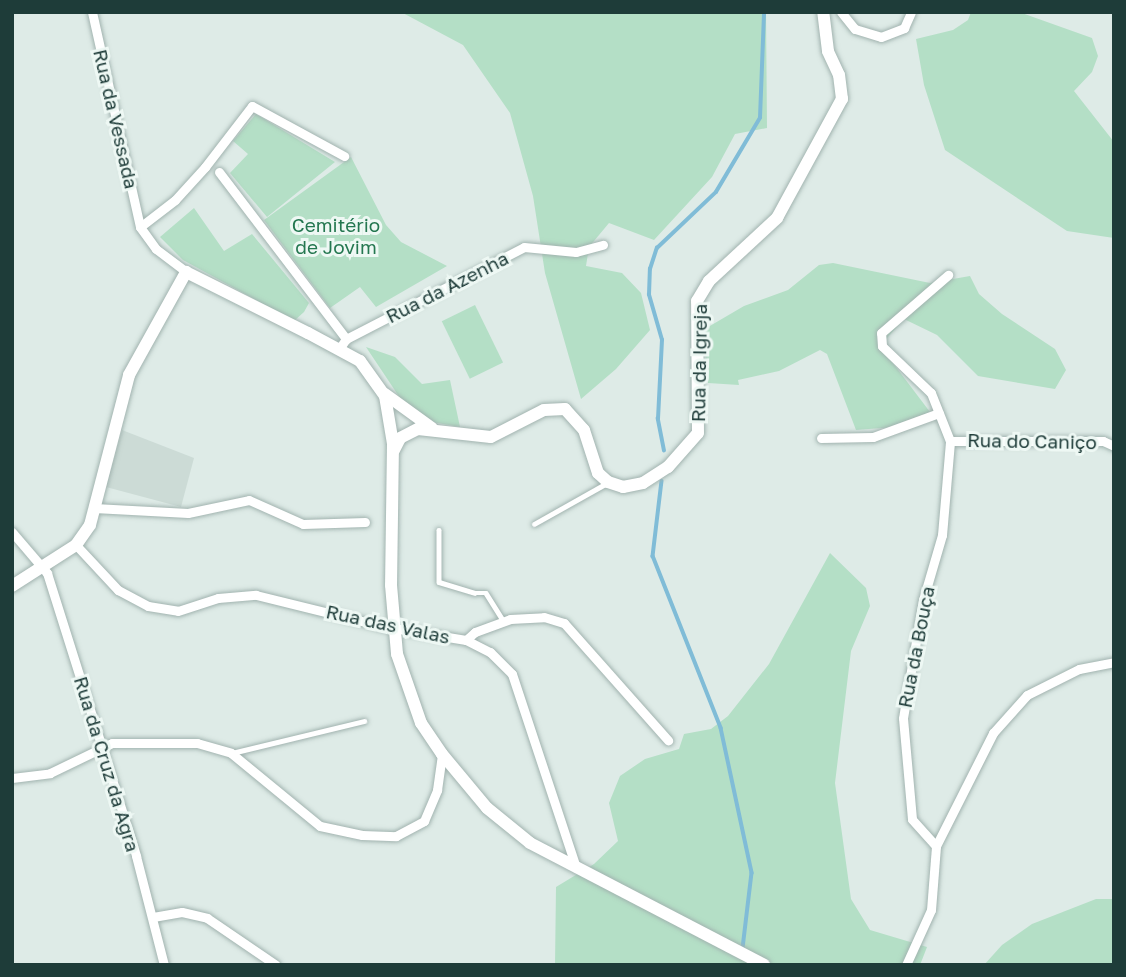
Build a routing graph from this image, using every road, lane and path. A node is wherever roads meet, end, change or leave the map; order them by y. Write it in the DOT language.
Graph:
graph roads {
  1 [pos="92,12"];
  2 [pos="823,12"];
  3 [pos="841,12"];
  4 [pos="911,12"];
  5 [pos="344,156"];
  6 [pos="219,172"];
  7 [pos="141,227"];
  8 [pos="603,245"];
  9 [pos="186,272"];
  10 [pos="948,275"];
  11 [pos="342,344"];
  12 [pos="382,390"];
  13 [pos="939,413"];
  14 [pos="409,414"];
  15 [pos="390,424"];
  16 [pos="439,430"];
  17 [pos="408,433"];
  18 [pos="821,438"];
  19 [pos="950,441"];
  20 [pos="1114,446"];
  21 [pos="393,457"];
  22 [pos="608,482"];
  23 [pos="94,508"];
  24 [pos="365,522"];
  25 [pos="534,524"];
  26 [pos="439,530"];
  27 [pos="12,532"];
  28 [pos="76,545"];
  29 [pos="43,565"];
  30 [pos="12,586"];
  31 [pos="504,621"];
  32 [pos="394,628"];
  33 [pos="467,640"];
  34 [pos="1114,663"];
  35 [pos="364,721"];
  36 [pos="668,740"];
  37 [pos="102,747"];
  38 [pos="231,753"];
  39 [pos="442,754"];
  40 [pos="12,778"];
  41 [pos="936,846"];
  42 [pos="576,868"];
  43 [pos="153,917"];
  44 [pos="760,963"];
  45 [pos="273,964"];
  46 [pos="163,965"];
  47 [pos="906,965"];
  1 -- 7 [label="street, Rua da Vessada"];
  2 -- 22 [label="street, Rua da Igreja"];
  3 -- 4 [label="street"];
  5 -- 7 [label="street"];
  6 -- 11 [label="street"];
  7 -- 9 [label="street"];
  8 -- 11 [label="street, Rua da Azenha"];
  9 -- 11 [label="street"];
  9 -- 23 [label="street"];
  10 -- 13 [label="street"];
  11 -- 12 [label="street"];
  12 -- 14 [label="street"];
  12 -- 15 [label="street"];
  13 -- 18 [label="street"];
  13 -- 19 [label="street"];
  14 -- 15 [label="street"];
  14 -- 16 [label="street"];
  14 -- 17 [label="street"];
  15 -- 17 [label="street"];
  15 -- 21 [label="street"];
  16 -- 17 [label="street"];
  16 -- 22 [label="street"];
  17 -- 21 [label="street"];
  19 -- 20 [label="street, Rua do Caniço"];
  19 -- 41 [label="street, Rua da Bouça"];
  21 -- 32 [label="street"];
  22 -- 25 [label="lane"];
  23 -- 24 [label="street"];
  23 -- 28 [label="street"];
  26 -- 31 [label="lane"];
  27 -- 29 [label="street"];
  28 -- 29 [label="street"];
  28 -- 32 [label="street, Rua das Valas"];
  29 -- 30 [label="street"];
  29 -- 37 [label="street, Rua da Cruz da Agra"];
  31 -- 33 [label="street"];
  31 -- 36 [label="street"];
  32 -- 33 [label="street, Rua das Valas"];
  32 -- 39 [label="street"];
  33 -- 42 [label="street, Rua das Valas"];
  34 -- 41 [label="street"];
  35 -- 38 [label="lane"];
  37 -- 38 [label="street"];
  37 -- 40 [label="street"];
  37 -- 43 [label="street, Rua da Cruz da Agra"];
  38 -- 39 [label="street"];
  39 -- 42 [label="street"];
  41 -- 47 [label="street"];
  42 -- 44 [label="street"];
  43 -- 45 [label="street"];
  43 -- 46 [label="street, Rua da Cruz da Agra"];
}
